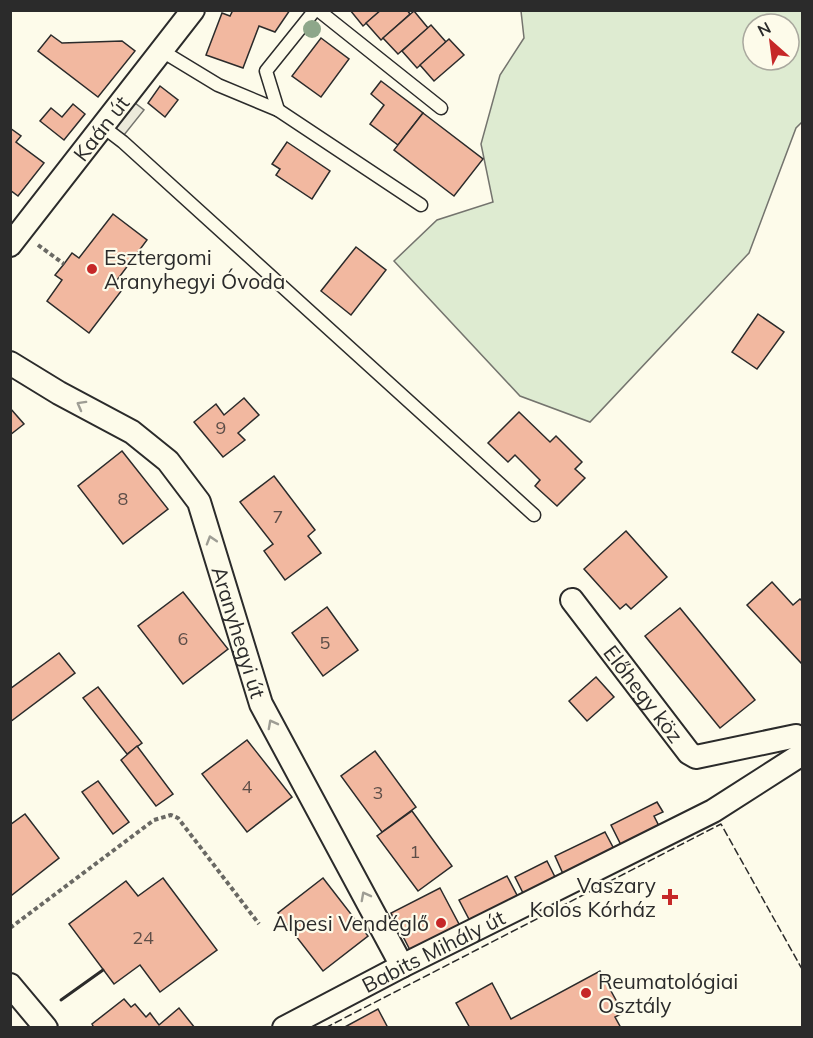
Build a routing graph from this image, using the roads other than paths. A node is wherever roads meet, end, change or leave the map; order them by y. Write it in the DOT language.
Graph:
graph roads {
  1 [pos="193,10"];
  2 [pos="317,10"];
  3 [pos="162,51"];
  4 [pos="441,108"];
  5 [pos="278,110"];
  6 [pos="102,126"];
  7 [pos="421,205"];
  8 [pos="10,245"];
  9 [pos="10,363"];
  10 [pos="534,515"];
  11 [pos="572,600"];
  12 [pos="802,739"];
  13 [pos="802,754"];
  14 [pos="402,966"];
  15 [pos="10,985"];
  16 [pos="46,1028"];
  17 [pos="284,1028"];
  1 -- 3 [label="street, Kaán út"];
  2 -- 4 [label="lane"];
  2 -- 5 [label="lane"];
  3 -- 5 [label="lane"];
  3 -- 6 [label="street, Kaán út"];
  5 -- 7 [label="lane"];
  6 -- 8 [label="street, Kaán út"];
  6 -- 10 [label="lane"];
  14 -- 9 [label="street, Aranyhegyi út, one-way"];
  11 -- 12 [label="street, Előhegy köz"];
  13 -- 14 [label="street, Babits Mihály út"];
  14 -- 17 [label="street, Babits Mihály út"];
  15 -- 16 [label="street"];
}
